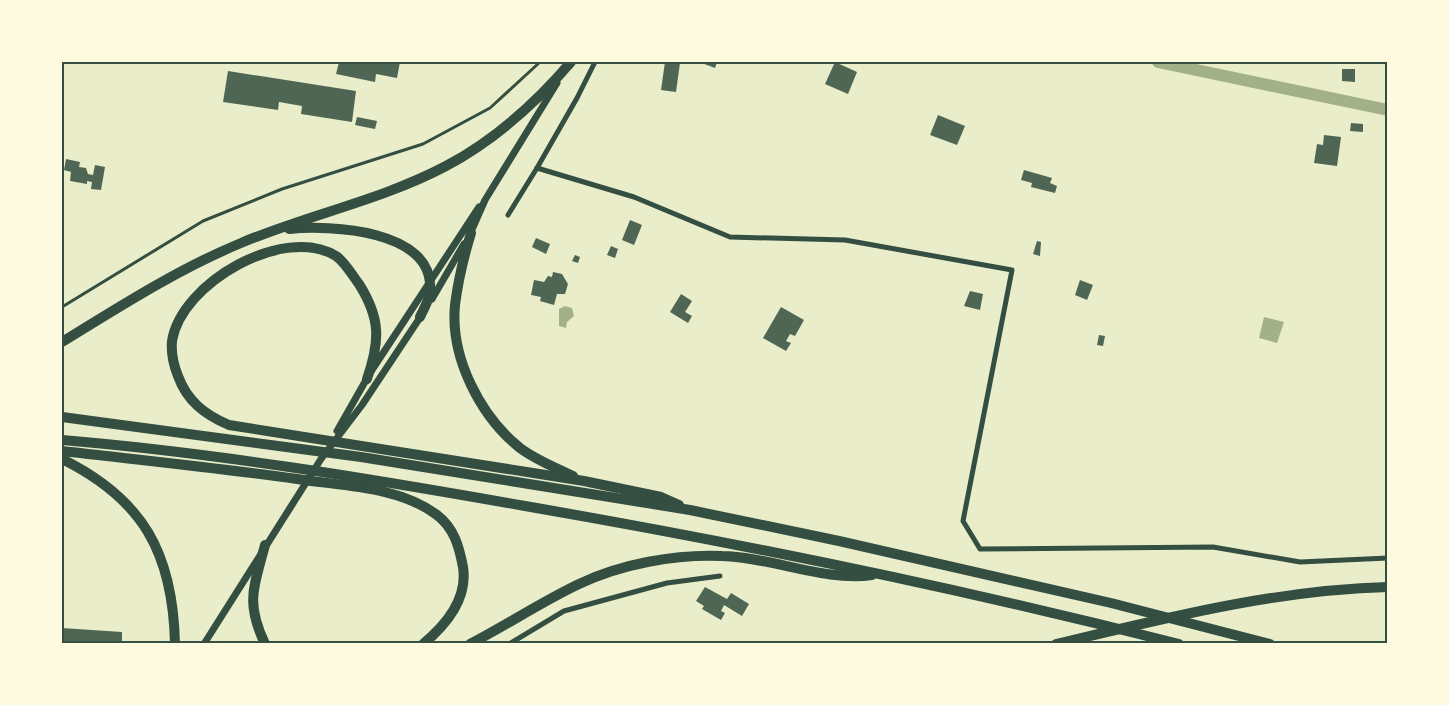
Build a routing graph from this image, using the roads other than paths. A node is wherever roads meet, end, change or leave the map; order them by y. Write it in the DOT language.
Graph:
graph roads {
  1 [pos="540,62"];
  2 [pos="571,62"];
  3 [pos="595,62"];
  4 [pos="537,168"];
  5 [pos="485,200"];
  6 [pos="508,215"];
  7 [pos="273,231"];
  8 [pos="471,233"];
  9 [pos="429,282"];
  10 [pos="62,307"];
  11 [pos="420,317"];
  12 [pos="62,342"];
  13 [pos="367,379"];
  14 [pos="62,417"];
  15 [pos="62,440"];
  16 [pos="62,451"];
  17 [pos="363,453"];
  18 [pos="62,459"];
  19 [pos="321,459"];
  20 [pos="584,481"];
  21 [pos="347,482"];
  22 [pos="690,510"];
  23 [pos="265,545"];
  24 [pos="1388,558"];
  25 [pos="881,574"];
  26 [pos="720,576"];
  27 [pos="1388,587"];
  28 [pos="175,644"];
  29 [pos="204,644"];
  30 [pos="265,644"];
  31 [pos="423,644"];
  32 [pos="470,644"];
  33 [pos="509,644"];
  34 [pos="1056,644"];
  35 [pos="1179,644"];
  36 [pos="1270,644"];
  1 -- 10 [label="lane"];
  2 -- 5 [label="street"];
  2 -- 7 [label="highway"];
  3 -- 4 [label="street"];
  4 -- 6 [label="street"];
  4 -- 24 [label="street"];
  5 -- 8 [label="street"];
  5 -- 9 [label="street"];
  7 -- 9 [label="highway"];
  7 -- 12 [label="highway"];
  8 -- 11 [label="street"];
  8 -- 20 [label="highway"];
  9 -- 11 [label="highway"];
  9 -- 13 [label="street"];
  11 -- 19 [label="street"];
  13 -- 17 [label="highway"];
  13 -- 19 [label="street"];
  14 -- 17 [label="highway"];
  15 -- 21 [label="highway"];
  16 -- 21 [label="highway"];
  17 -- 20 [label="highway"];
  17 -- 22 [label="highway"];
  18 -- 28 [label="highway"];
  19 -- 23 [label="street"];
  20 -- 22 [label="highway"];
  21 -- 25 [label="highway"];
  21 -- 31 [label="highway"];
  22 -- 36 [label="highway"];
  23 -- 29 [label="street"];
  23 -- 30 [label="highway"];
  25 -- 32 [label="highway"];
  25 -- 35 [label="highway"];
  26 -- 33 [label="street"];
  27 -- 34 [label="highway"];
}
